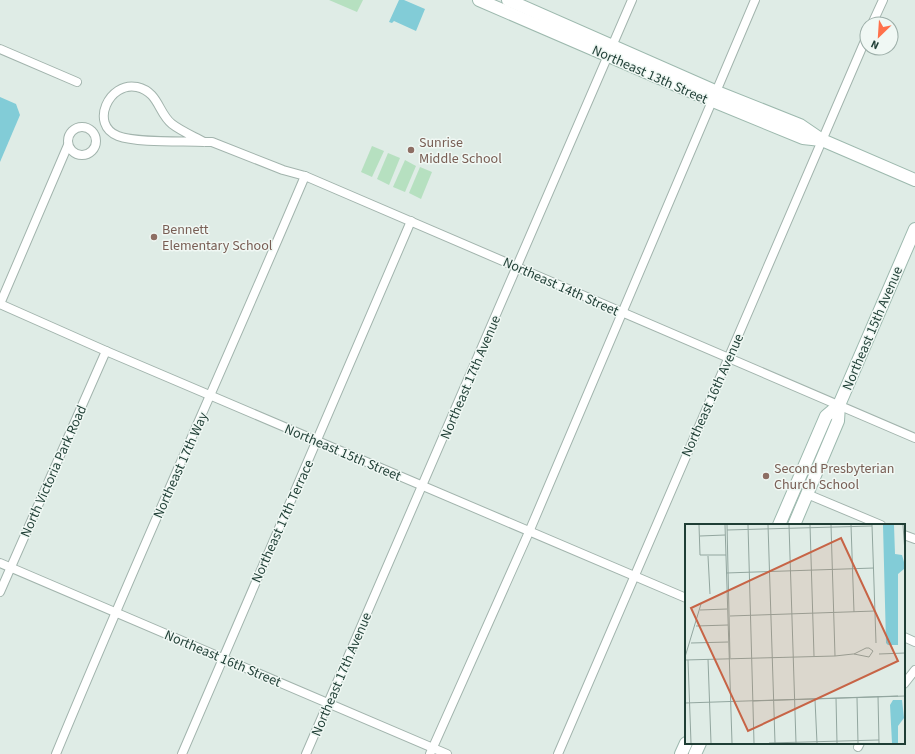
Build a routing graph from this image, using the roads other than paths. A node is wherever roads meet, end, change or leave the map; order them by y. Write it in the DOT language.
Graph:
graph roads {
  1 [pos="479,0"];
  2 [pos="508,0"];
  3 [pos="632,0"];
  4 [pos="755,0"];
  5 [pos="882,0"];
  6 [pos="875,16"];
  7 [pos="0,49"];
  8 [pos="610,51"];
  9 [pos="859,54"];
  10 [pos="77,82"];
  11 [pos="715,97"];
  12 [pos="822,140"];
  13 [pos="204,142"];
  14 [pos="68,145"];
  15 [pos="305,176"];
  16 [pos="915,180"];
  17 [pos="411,221"];
  18 [pos="915,229"];
  19 [pos="518,267"];
  20 [pos="0,304"];
  21 [pos="622,312"];
  22 [pos="106,351"];
  23 [pos="728,358"];
  24 [pos="211,396"];
  25 [pos="839,405"];
  26 [pos="915,438"];
  27 [pos="317,441"];
  28 [pos="423,486"];
  29 [pos="807,494"];
  30 [pos="779,524"];
  31 [pos="794,524"];
  32 [pos="879,524"];
  33 [pos="529,532"];
  34 [pos="905,535"];
  35 [pos="915,539"];
  36 [pos="0,563"];
  37 [pos="10,567"];
  38 [pos="634,575"];
  39 [pos="0,592"];
  40 [pos="685,598"];
  41 [pos="115,612"];
  42 [pos="905,637"];
  43 [pos="915,642"];
  44 [pos="222,658"];
  45 [pos="915,670"];
  46 [pos="905,683"];
  47 [pos="328,703"];
  48 [pos="686,744"];
  49 [pos="700,744"];
  50 [pos="432,751"];
  51 [pos="56,754"];
  52 [pos="182,754"];
  53 [pos="306,754"];
  54 [pos="447,754"];
  55 [pos="558,754"];
  56 [pos="681,754"];
  57 [pos="695,754"];
  1 -- 8 [label="street, Northeast 13th Street"];
  2 -- 8 [label="street, Northeast 13th Street"];
  3 -- 8 [label="street, Northeast 17th Avenue"];
  4 -- 11 [label="street"];
  5 -- 6 [label="street"];
  7 -- 10 [label="street"];
  8 -- 11 [label="street, Northeast 13th Street"];
  8 -- 19 [label="street, Northeast 17th Avenue"];
  9 -- 12 [label="street, Northeast 16th Avenue"];
  11 -- 12 [label="street, Northeast 13th Street"];
  11 -- 21 [label="street"];
  12 -- 16 [label="street, Northeast 13th Street"];
  12 -- 23 [label="street, Northeast 16th Avenue"];
  13 -- 13 [label="street, Northeast 14th Street"];
  13 -- 15 [label="street, Northeast 14th Street"];
  14 -- 20 [label="street"];
  15 -- 17 [label="street, Northeast 14th Street"];
  15 -- 24 [label="street, Northeast 17th Way"];
  17 -- 19 [label="street, Northeast 14th Street"];
  17 -- 27 [label="street, Northeast 17th Terrace"];
  18 -- 25 [label="street, Northeast 15th Avenue"];
  19 -- 21 [label="street, Northeast 14th Street"];
  19 -- 28 [label="street, Northeast 17th Avenue"];
  20 -- 22 [label="street, Northeast 15th Street"];
  21 -- 23 [label="street, Northeast 14th Street"];
  21 -- 33 [label="street"];
  22 -- 24 [label="street, Northeast 15th Street"];
  22 -- 37 [label="street, North Victoria Park Road"];
  23 -- 25 [label="street, Northeast 14th Street"];
  23 -- 38 [label="street, Northeast 16th Avenue"];
  24 -- 27 [label="street, Northeast 15th Street"];
  24 -- 41 [label="street, Northeast 17th Way"];
  25 -- 26 [label="street, Northeast 14th Street"];
  25 -- 29 [label="street, Northeast 15th Avenue"];
  25 -- 30 [label="street, Northeast 15th Avenue"];
  27 -- 28 [label="street, Northeast 15th Street"];
  27 -- 44 [label="street, Northeast 17th Terrace"];
  28 -- 33 [label="street, Northeast 15th Street"];
  28 -- 47 [label="street, Northeast 17th Avenue"];
  29 -- 31 [label="street, Northeast 15th Avenue"];
  29 -- 32 [label="street"];
  33 -- 38 [label="street, Northeast 15th Street"];
  33 -- 50 [label="street"];
  34 -- 35 [label="street"];
  36 -- 37 [label="street, Northeast 16th Street"];
  37 -- 39 [label="street, North Victoria Park Road"];
  37 -- 41 [label="street, Northeast 16th Street"];
  38 -- 40 [label="street, Northeast 15th Street"];
  38 -- 55 [label="street, Northeast 16th Avenue"];
  41 -- 44 [label="street, Northeast 16th Street"];
  41 -- 51 [label="street, Northeast 17th Way"];
  42 -- 43 [label="street"];
  44 -- 47 [label="street, Northeast 16th Street"];
  44 -- 52 [label="street, Northeast 17th Terrace"];
  45 -- 46 [label="street"];
  47 -- 50 [label="street, Northeast 16th Street"];
  47 -- 53 [label="street, Northeast 17th Avenue"];
  48 -- 56 [label="street"];
  49 -- 57 [label="street"];
  50 -- 54 [label="street, Northeast 16th Street"];
}
